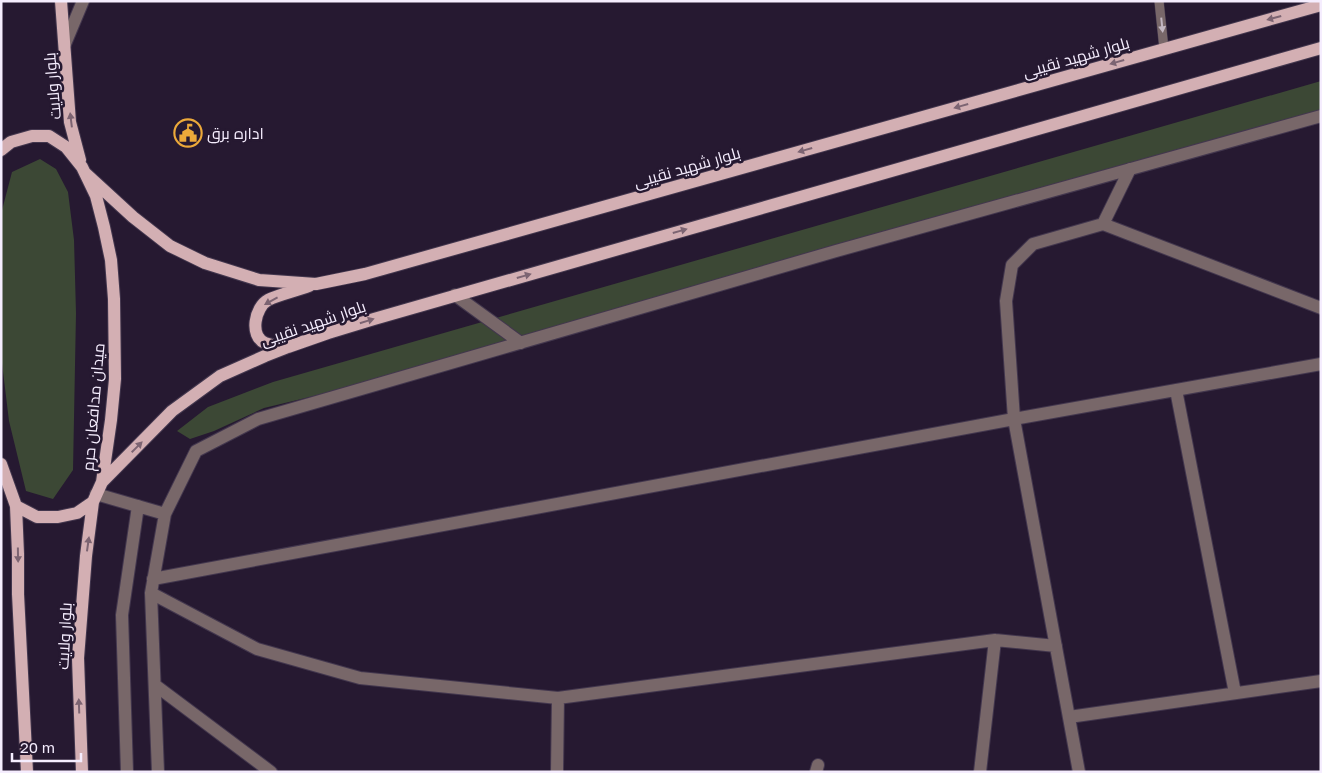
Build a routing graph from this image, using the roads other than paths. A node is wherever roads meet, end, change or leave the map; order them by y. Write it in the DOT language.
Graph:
graph roads {
  1 [pos="61,1"];
  2 [pos="82,1"];
  3 [pos="1159,1"];
  4 [pos="1321,5"];
  5 [pos="64,44"];
  6 [pos="1321,48"];
  7 [pos="1164,49"];
  8 [pos="1321,116"];
  9 [pos="1,150"];
  10 [pos="1130,169"];
  11 [pos="83,170"];
  12 [pos="1103,224"];
  13 [pos="316,284"];
  14 [pos="455,295"];
  15 [pos="1319,309"];
  16 [pos="521,343"];
  17 [pos="288,347"];
  18 [pos="1321,364"];
  19 [pos="1176,390"];
  20 [pos="1014,419"];
  21 [pos="1,464"];
  22 [pos="102,482"];
  23 [pos="95,498"];
  24 [pos="16,506"];
  25 [pos="138,506"];
  26 [pos="165,514"];
  27 [pos="153,579"];
  28 [pos="151,593"];
  29 [pos="995,640"];
  30 [pos="1056,646"];
  31 [pos="1321,681"];
  32 [pos="154,685"];
  33 [pos="1234,693"];
  34 [pos="558,698"];
  35 [pos="1069,717"];
  36 [pos="27,772"];
  37 [pos="82,772"];
  38 [pos="127,772"];
  39 [pos="158,772"];
  40 [pos="271,772"];
  41 [pos="557,772"];
  42 [pos="980,772"];
  43 [pos="1079,772"];
  1 -- 5 [label="main road, بلوار ولایت"];
  2 -- 5 [label="street"];
  3 -- 7 [label="lane, one-way"];
  4 -- 7 [label="main road, بلوار شهید نقیبی, one-way"];
  11 -- 5 [label="main road, بلوار ولایت, one-way"];
  14 -- 6 [label="main road, بلوار شهید نقیبی, one-way"];
  7 -- 13 [label="main road, بلوار شهید نقیبی, one-way"];
  8 -- 10 [label="street"];
  9 -- 11 [label="main road, میدان مدافعان حرم"];
  10 -- 12 [label="street"];
  10 -- 16 [label="street"];
  11 -- 13 [label="main road, بلوار شهید نقیبی"];
  11 -- 22 [label="main road, میدان مدافعان حرم"];
  12 -- 15 [label="street"];
  12 -- 20 [label="street"];
  13 -- 17 [label="main road, one-way"];
  14 -- 16 [label="street"];
  17 -- 14 [label="main road, بلوار شهید نقیبی, one-way"];
  16 -- 26 [label="street"];
  22 -- 17 [label="main road, بلوار شهید نقیبی, one-way"];
  18 -- 19 [label="street"];
  19 -- 20 [label="street"];
  19 -- 33 [label="street"];
  20 -- 27 [label="street"];
  20 -- 30 [label="street"];
  21 -- 24 [label="main road"];
  22 -- 23 [label="main road, میدان مدافعان حرم"];
  23 -- 24 [label="main road"];
  23 -- 25 [label="street"];
  37 -- 23 [label="main road, بلوار ولایت, one-way"];
  24 -- 36 [label="main road, one-way"];
  25 -- 26 [label="street"];
  25 -- 38 [label="street"];
  26 -- 27 [label="street"];
  27 -- 28 [label="street"];
  28 -- 32 [label="street"];
  28 -- 34 [label="street"];
  29 -- 30 [label="street"];
  29 -- 34 [label="street"];
  29 -- 42 [label="street"];
  30 -- 35 [label="street"];
  31 -- 33 [label="street"];
  32 -- 39 [label="street"];
  32 -- 40 [label="street"];
  33 -- 35 [label="street"];
  34 -- 41 [label="street"];
  35 -- 43 [label="street"];
}
